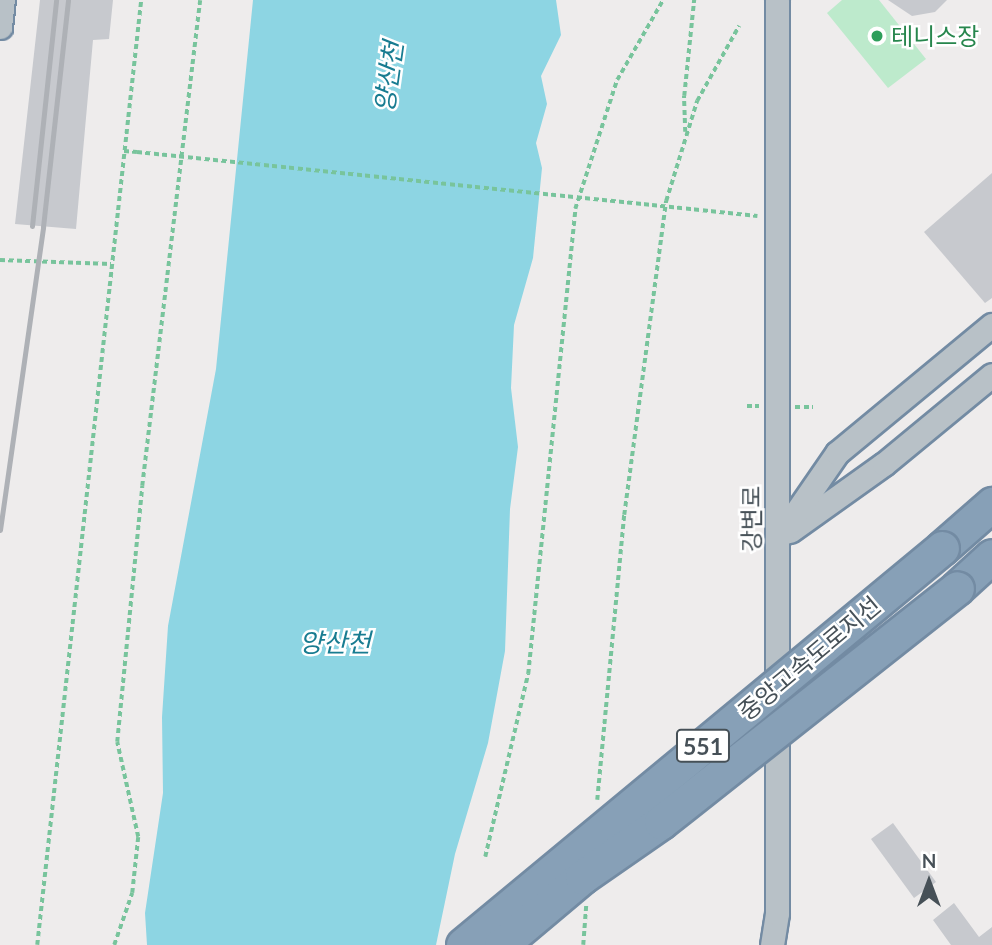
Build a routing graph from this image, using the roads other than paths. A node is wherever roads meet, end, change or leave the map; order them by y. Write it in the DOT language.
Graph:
graph roads {
  1 [pos="3,0"];
  2 [pos="778,0"];
  3 [pos="0,27"];
  4 [pos="992,325"];
  5 [pos="992,375"];
  6 [pos="992,504"];
  7 [pos="778,540"];
  8 [pos="979,569"];
  9 [pos="463,945"];
  10 [pos="501,945"];
  11 [pos="772,945"];
  1 -- 3 [label="street"];
  2 -- 7 [label="street, 강변로"];
  4 -- 7 [label="street"];
  5 -- 7 [label="street"];
  6 -- 9 [label="highway, 중앙고속도로지선 / 551, bridge"];
  7 -- 11 [label="street, 강변로"];
  8 -- 10 [label="highway, 중앙고속도로지선 / 551, bridge"];
}
